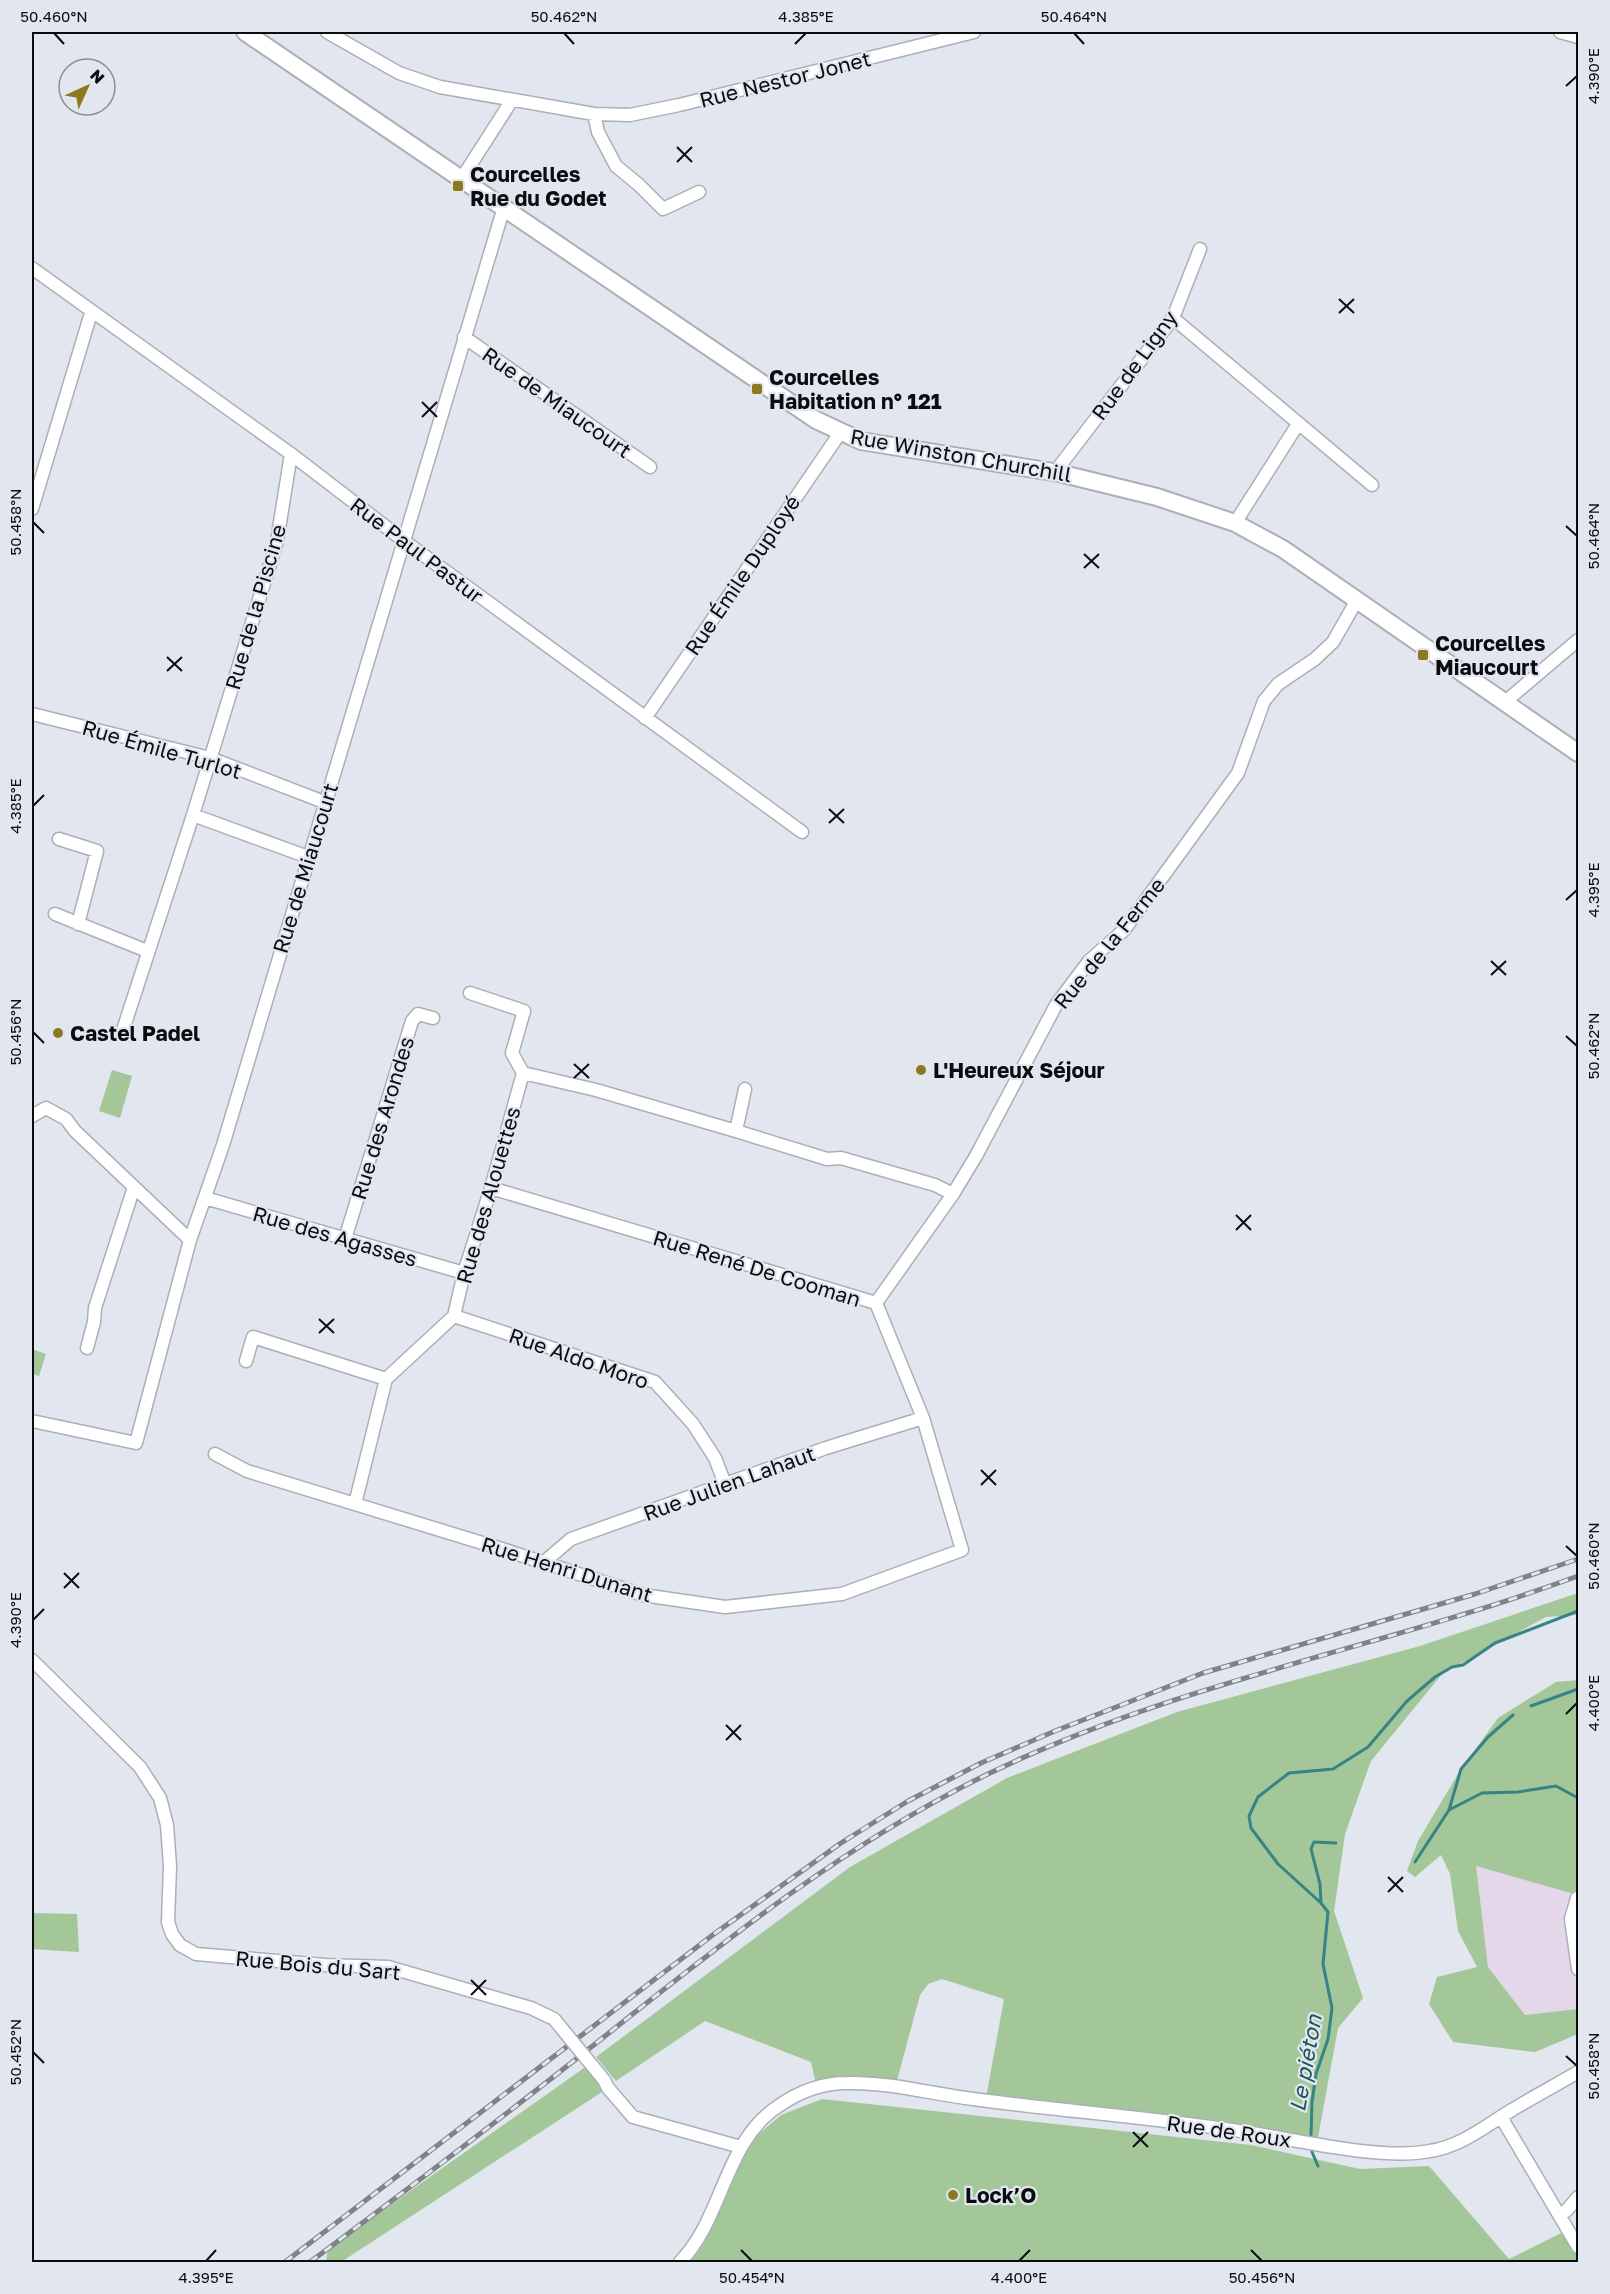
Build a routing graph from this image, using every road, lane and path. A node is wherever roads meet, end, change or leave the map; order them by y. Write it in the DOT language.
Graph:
graph roads {
  1 [pos="246,32"];
  2 [pos="327,32"];
  3 [pos="974,32"];
  4 [pos="1560,32"];
  5 [pos="1578,37"];
  6 [pos="512,100"];
  7 [pos="594,114"];
  8 [pos="462,178"];
  9 [pos="699,192"];
  10 [pos="504,207"];
  11 [pos="1200,249"];
  12 [pos="32,268"];
  13 [pos="92,313"];
  14 [pos="1173,318"];
  15 [pos="464,338"];
  16 [pos="1298,424"];
  17 [pos="840,433"];
  18 [pos="291,454"];
  19 [pos="650,467"];
  20 [pos="1055,472"];
  21 [pos="1372,485"];
  22 [pos="32,509"];
  23 [pos="1235,523"];
  24 [pos="403,540"];
  25 [pos="1357,600"];
  26 [pos="1578,640"];
  27 [pos="1505,702"];
  28 [pos="32,714"];
  29 [pos="645,718"];
  30 [pos="1578,753"];
  31 [pos="210,758"];
  32 [pos="324,802"];
  33 [pos="193,815"];
  34 [pos="802,832"];
  35 [pos="59,839"];
  36 [pos="308,857"];
  37 [pos="55,914"];
  38 [pos="78,924"];
  39 [pos="147,951"];
  40 [pos="470,993"];
  41 [pos="433,1018"];
  42 [pos="123,1030"];
  43 [pos="523,1073"];
  44 [pos="745,1089"];
  45 [pos="32,1116"];
  46 [pos="735,1131"];
  47 [pos="134,1186"];
  48 [pos="491,1188"];
  49 [pos="953,1194"];
  50 [pos="206,1198"];
  51 [pos="345,1239"];
  52 [pos="190,1240"];
  53 [pos="464,1273"];
  54 [pos="876,1303"];
  55 [pos="454,1316"];
  56 [pos="87,1348"];
  57 [pos="246,1361"];
  58 [pos="386,1379"];
  59 [pos="923,1418"];
  60 [pos="32,1421"];
  61 [pos="215,1454"];
  62 [pos="724,1484"];
  63 [pos="355,1504"];
  64 [pos="962,1550"];
  65 [pos="543,1563"];
  66 [pos="32,1660"];
  67 [pos="1577,1898"];
  68 [pos="1578,1969"];
  69 [pos="1578,2072"];
  70 [pos="1501,2117"];
  71 [pos="741,2147"];
  72 [pos="1578,2197"];
  73 [pos="1560,2215"];
  74 [pos="1578,2247"];
  75 [pos="680,2262"];
  1 -- 8 [label="main road, Rue Winston Churchill"];
  2 -- 6 [label="street, Rue Nestor Jonet"];
  3 -- 7 [label="street, Rue Nestor Jonet"];
  4 -- 5 [label="street"];
  6 -- 7 [label="street, Rue Nestor Jonet"];
  6 -- 8 [label="street"];
  7 -- 9 [label="street"];
  8 -- 10 [label="main road, Rue Winston Churchill"];
  10 -- 15 [label="street, Rue de Miaucourt"];
  10 -- 17 [label="main road, Rue Winston Churchill"];
  11 -- 14 [label="street, Rue de Ligny"];
  12 -- 13 [label="street, Rue Paul Pastur"];
  13 -- 18 [label="street, Rue Paul Pastur"];
  13 -- 22 [label="street"];
  14 -- 16 [label="street"];
  14 -- 20 [label="street, Rue de Ligny"];
  15 -- 19 [label="street, Rue de Miaucourt"];
  15 -- 24 [label="street, Rue de Miaucourt"];
  16 -- 21 [label="street"];
  16 -- 23 [label="street"];
  17 -- 20 [label="main road, Rue Winston Churchill"];
  17 -- 29 [label="street, Rue Émile Duployé"];
  18 -- 24 [label="street, Rue Paul Pastur"];
  18 -- 31 [label="street, Rue de la Piscine"];
  20 -- 23 [label="main road, Rue Winston Churchill"];
  23 -- 25 [label="main road, Rue Winston Churchill"];
  24 -- 29 [label="street, Rue Paul Pastur"];
  24 -- 32 [label="street, Rue de Miaucourt"];
  25 -- 27 [label="main road, Rue Winston Churchill"];
  25 -- 49 [label="street, Rue de la Ferme"];
  26 -- 27 [label="street"];
  27 -- 30 [label="main road, Rue Winston Churchill"];
  28 -- 31 [label="street, Rue Émile Turlot"];
  29 -- 34 [label="street, Rue Paul Pastur"];
  31 -- 32 [label="street, Rue Émile Turlot"];
  31 -- 33 [label="street, Rue de la Piscine"];
  32 -- 36 [label="street, Rue de Miaucourt"];
  33 -- 36 [label="street"];
  33 -- 39 [label="street, Rue de la Piscine"];
  35 -- 38 [label="street"];
  36 -- 50 [label="street, Rue de Miaucourt"];
  37 -- 38 [label="street"];
  38 -- 39 [label="street"];
  39 -- 42 [label="street, Rue de la Piscine"];
  40 -- 43 [label="street"];
  41 -- 51 [label="street, Rue des Arondes"];
  43 -- 46 [label="street"];
  43 -- 48 [label="street, Rue des Alouettes"];
  44 -- 46 [label="street"];
  45 -- 47 [label="street"];
  46 -- 49 [label="street"];
  47 -- 52 [label="street"];
  47 -- 56 [label="street"];
  48 -- 53 [label="street, Rue des Alouettes"];
  48 -- 54 [label="street, Rue René De Cooman"];
  49 -- 54 [label="street, Rue de la Ferme"];
  50 -- 51 [label="street, Rue des Agasses"];
  50 -- 52 [label="street, Rue de Miaucourt"];
  51 -- 53 [label="street, Rue des Agasses"];
  52 -- 60 [label="street, Rue de Miaucourt"];
  53 -- 55 [label="street, Rue des Alouettes"];
  54 -- 59 [label="street, Rue René De Cooman"];
  55 -- 58 [label="street"];
  55 -- 62 [label="street, Rue Aldo Moro"];
  57 -- 58 [label="street"];
  58 -- 63 [label="street"];
  59 -- 62 [label="street, Rue Julien Lahaut"];
  59 -- 64 [label="street, Rue René De Cooman"];
  61 -- 63 [label="street, Rue Henri Dunant"];
  62 -- 65 [label="street, Rue Julien Lahaut"];
  63 -- 65 [label="street, Rue Henri Dunant"];
  64 -- 65 [label="street, Rue Henri Dunant"];
  66 -- 71 [label="street, Rue Bois du Sart, bridge"];
  67 -- 68 [label="street"];
  69 -- 70 [label="street, Rue de Roux"];
  70 -- 71 [label="street, Rue de Roux"];
  70 -- 73 [label="street"];
  71 -- 75 [label="street, Rue de Roux"];
  72 -- 73 [label="street"];
  73 -- 74 [label="street"];
}
